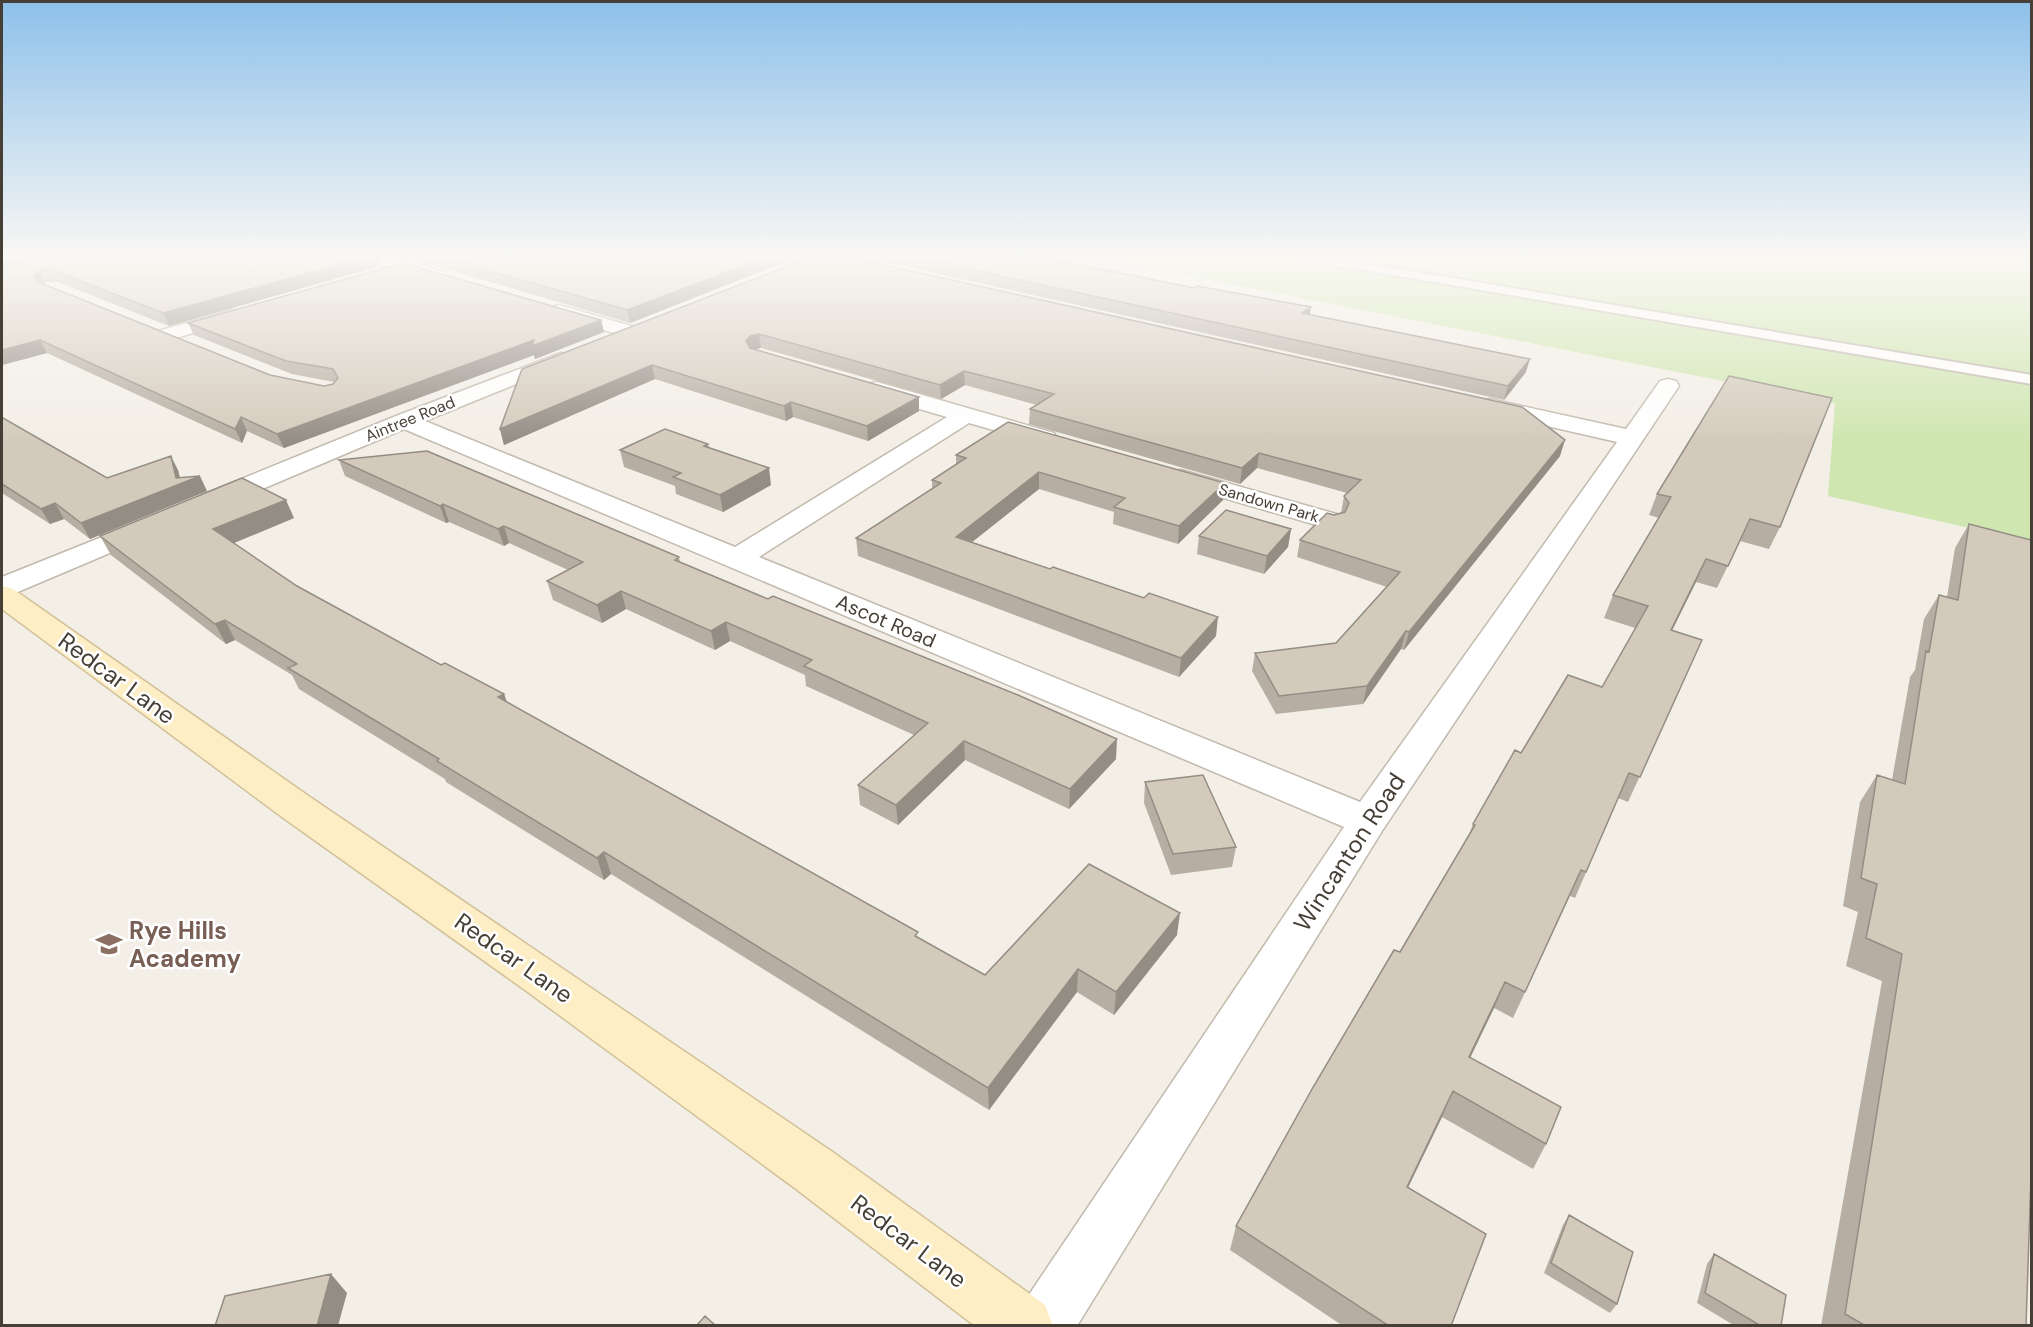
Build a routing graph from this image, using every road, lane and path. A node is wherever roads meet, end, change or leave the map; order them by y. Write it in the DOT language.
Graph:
graph roads {
  1 [pos="221,319"];
  2 [pos="599,319"];
  3 [pos="1670,319"];
  4 [pos="144,327"];
  5 [pos="165,335"];
  6 [pos="197,348"];
  7 [pos="2031,380"];
  8 [pos="852,382"];
  9 [pos="1668,386"];
  10 [pos="1468,402"];
  11 [pos="966,415"];
  12 [pos="404,421"];
  13 [pos="1632,438"];
  14 [pos="1068,445"];
  15 [pos="1159,471"];
  16 [pos="186,511"];
  17 [pos="165,520"];
  18 [pos="1330,521"];
  19 [pos="736,559"];
  20 [pos="2,588"];
  21 [pos="2,595"];
  22 [pos="1368,821"];
  23 [pos="1024,1326"];
  24 [pos="1043,1326"];
  1 -- 5 [label="street"];
  2 -- 12 [label="street, Aintree Road"];
  3 -- 7 [label="lane"];
  4 -- 5 [label="street"];
  5 -- 6 [label="street"];
  8 -- 11 [label="street"];
  9 -- 13 [label="street, Wincanton Road"];
  10 -- 13 [label="street"];
  11 -- 14 [label="street"];
  11 -- 19 [label="street"];
  12 -- 16 [label="street, Aintree Road"];
  12 -- 19 [label="street, Ascot Road"];
  13 -- 22 [label="street, Wincanton Road"];
  15 -- 18 [label="street, Sandown Park"];
  17 -- 20 [label="street"];
  19 -- 22 [label="street, Ascot Road"];
  21 -- 23 [label="main road, Redcar Lane"];
  22 -- 24 [label="street, Wincanton Road"];
}
